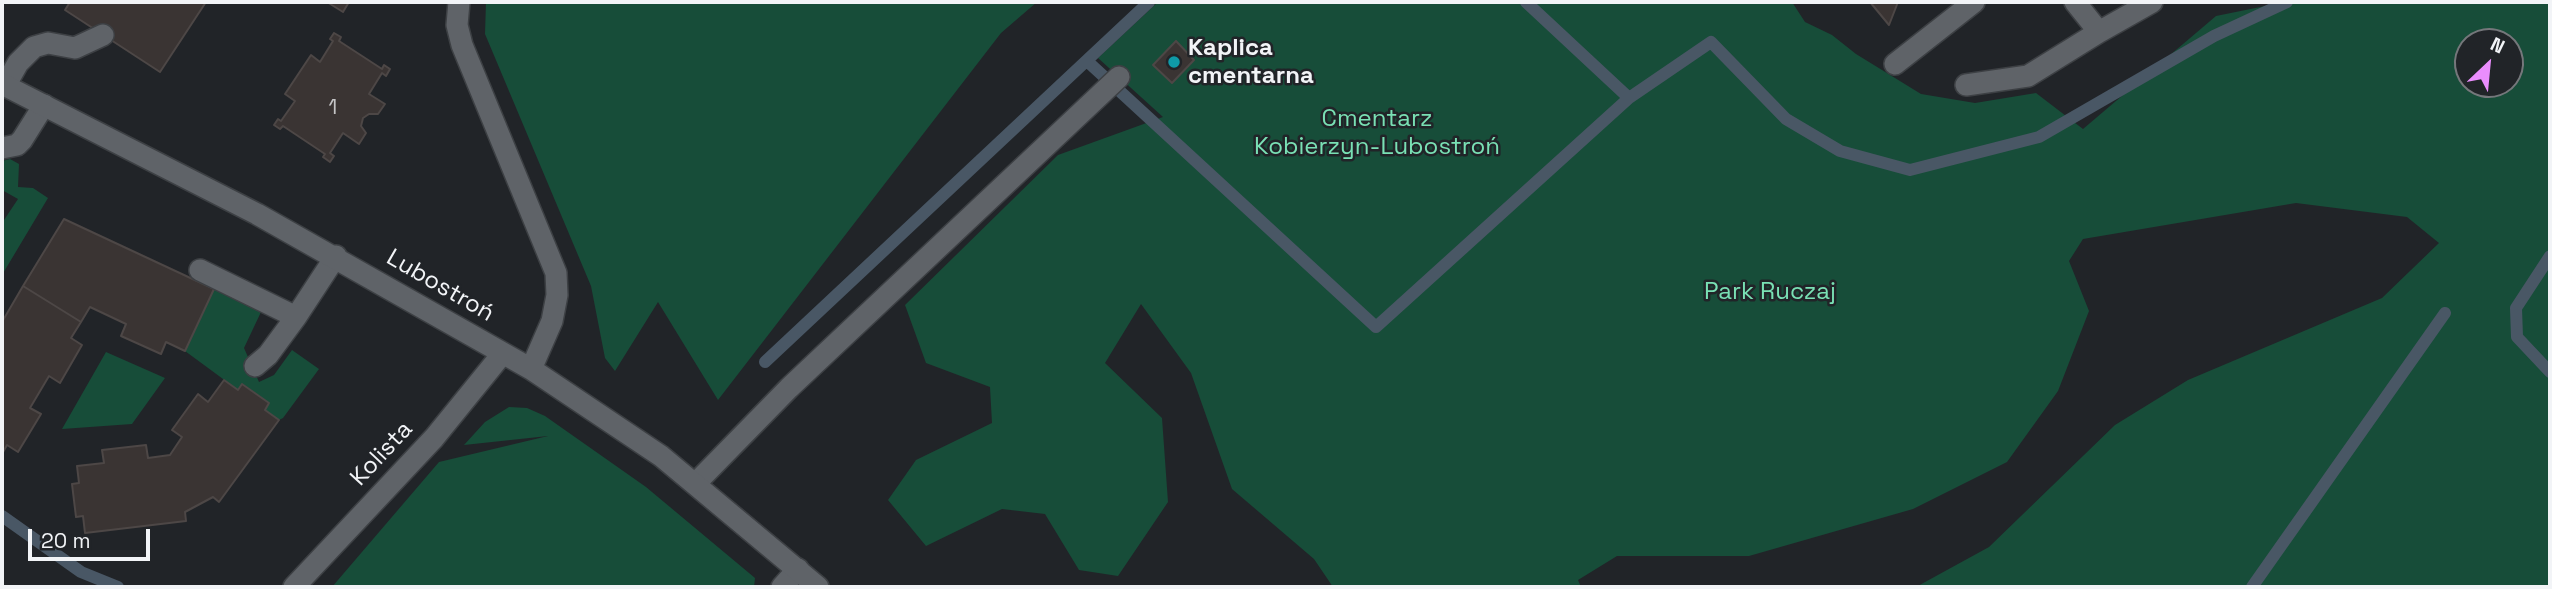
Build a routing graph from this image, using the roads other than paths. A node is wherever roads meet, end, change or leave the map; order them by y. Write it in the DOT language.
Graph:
graph roads {
  1 [pos="1974,2"];
  2 [pos="2075,2"];
  3 [pos="2152,2"];
  4 [pos="457,3"];
  5 [pos="2099,32"];
  6 [pos="103,35"];
  7 [pos="1895,64"];
  8 [pos="1119,77"];
  9 [pos="3,85"];
  10 [pos="1966,85"];
  11 [pos="44,105"];
  12 [pos="2,148"];
  13 [pos="336,257"];
  14 [pos="200,270"];
  15 [pos="296,317"];
  16 [pos="503,353"];
  17 [pos="255,366"];
  18 [pos="531,369"];
  19 [pos="696,483"];
  20 [pos="799,569"];
  21 [pos="294,587"];
  22 [pos="782,587"];
  23 [pos="818,587"];
  1 -- 7 [label="street"];
  2 -- 5 [label="street"];
  3 -- 5 [label="street"];
  4 -- 18 [label="street"];
  5 -- 10 [label="street"];
  6 -- 9 [label="street"];
  8 -- 19 [label="street"];
  9 -- 11 [label="street, Lubostroń"];
  11 -- 12 [label="street"];
  11 -- 13 [label="street, Lubostroń"];
  13 -- 15 [label="street"];
  13 -- 16 [label="street, Lubostroń"];
  14 -- 15 [label="street"];
  15 -- 17 [label="street"];
  16 -- 18 [label="street, Lubostroń"];
  16 -- 21 [label="street, Kolista"];
  18 -- 19 [label="street, Lubostroń"];
  19 -- 20 [label="street, Lubostroń"];
  20 -- 22 [label="street"];
  20 -- 23 [label="street, Lubostroń"];
}
